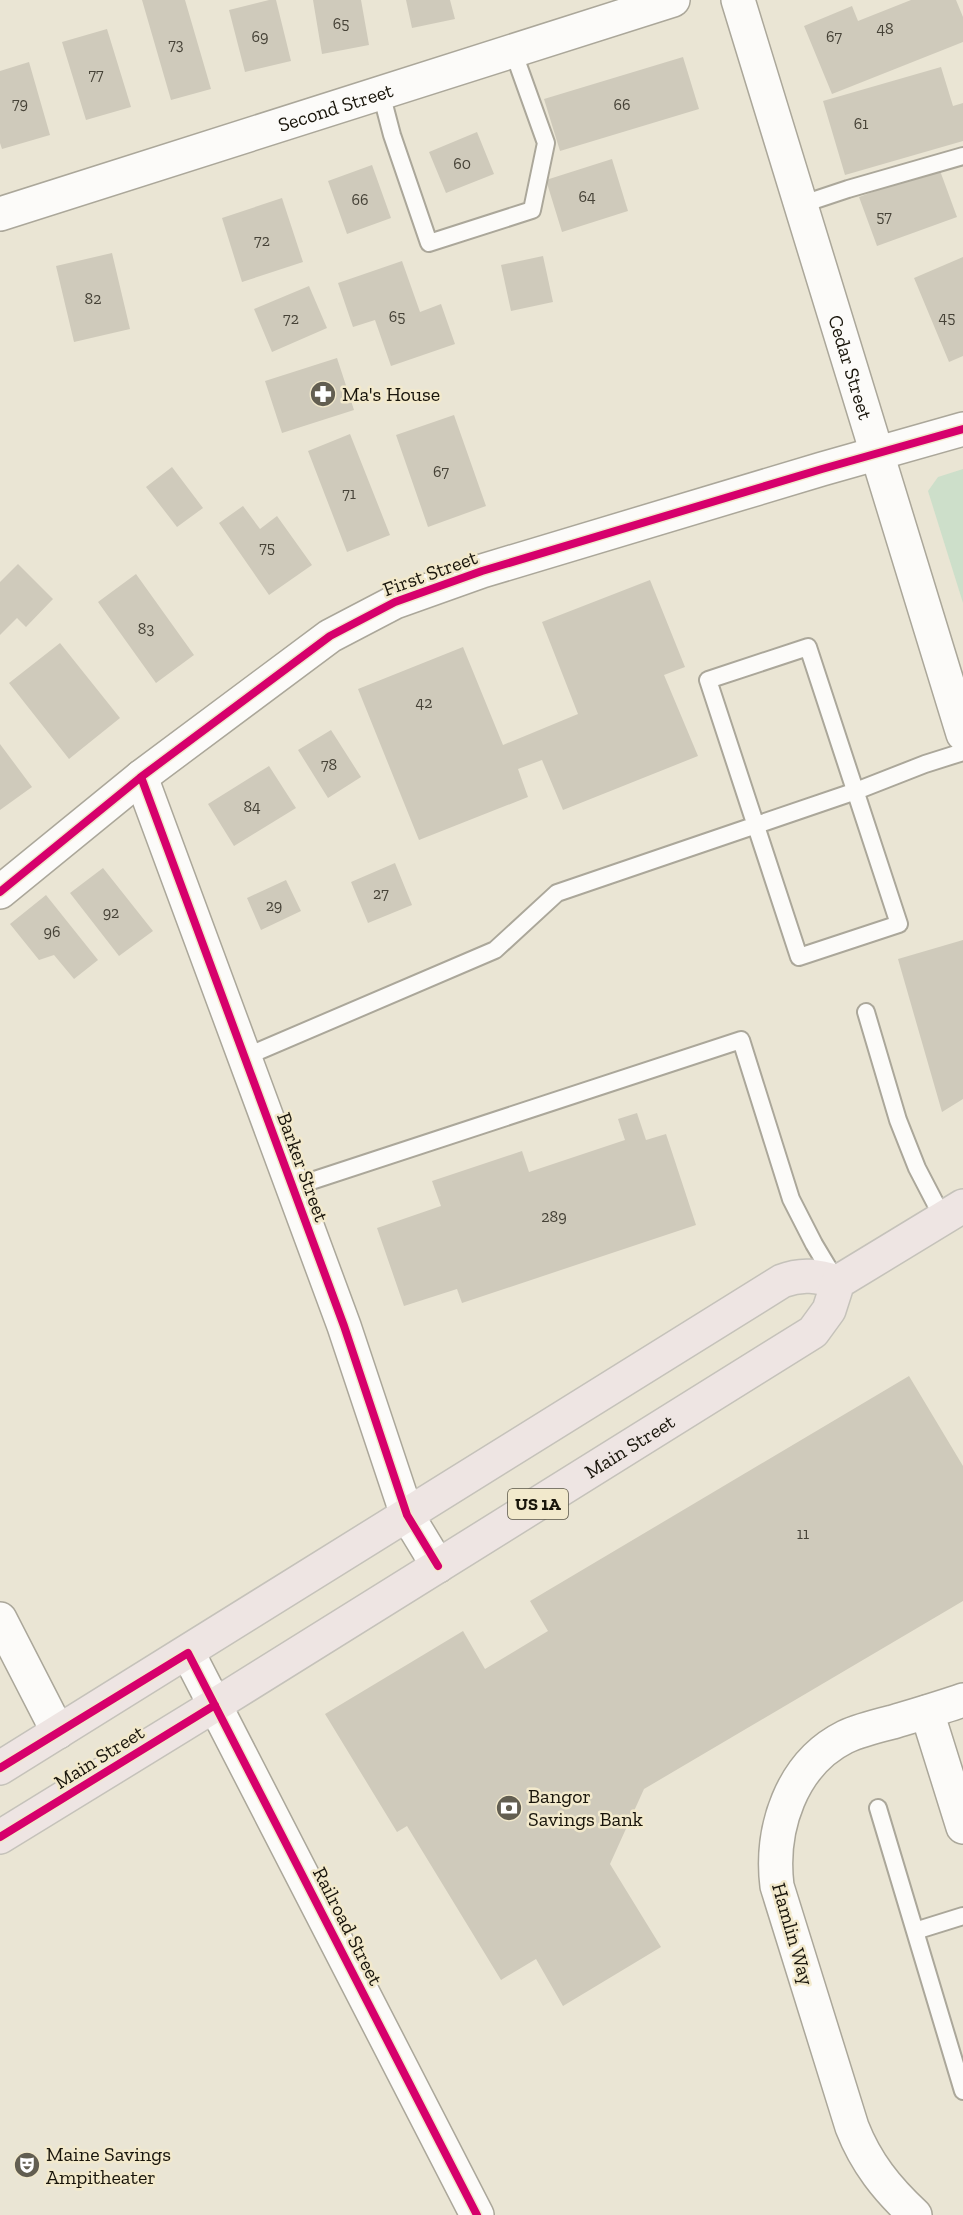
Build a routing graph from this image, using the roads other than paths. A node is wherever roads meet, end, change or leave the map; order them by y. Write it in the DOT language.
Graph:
graph roads {
  1 [pos="673,0"];
  2 [pos="738,0"];
  3 [pos="513,51"];
  4 [pos="381,93"];
  5 [pos="963,156"];
  6 [pos="800,206"];
  7 [pos="0,214"];
  8 [pos="963,429"];
  9 [pos="877,454"];
  10 [pos="963,734"];
  11 [pos="963,752"];
  12 [pos="141,777"];
  13 [pos="856,791"];
  14 [pos="756,825"];
  15 [pos="0,892"];
  16 [pos="866,1012"];
  17 [pos="245,1057"];
  18 [pos="293,1187"];
  19 [pos="953,1212"];
  20 [pos="837,1282"];
  21 [pos="407,1515"];
  22 [pos="438,1566"];
  23 [pos="0,1619"];
  24 [pos="188,1653"];
  25 [pos="963,1700"];
  26 [pos="215,1705"];
  27 [pos="927,1712"];
  28 [pos="58,1732"];
  29 [pos="0,1768"];
  30 [pos="878,1808"];
  31 [pos="963,1827"];
  32 [pos="0,1837"];
  33 [pos="963,1916"];
  34 [pos="915,1931"];
  35 [pos="963,2091"];
  36 [pos="477,2215"];
  37 [pos="915,2215"];
  1 -- 3 [label="street, Second Street"];
  2 -- 6 [label="street, Cedar Street"];
  3 -- 4 [label="street, Second Street"];
  3 -- 4 [label="lane"];
  4 -- 7 [label="street, Second Street"];
  5 -- 6 [label="lane"];
  6 -- 9 [label="street, Cedar Street"];
  8 -- 9 [label="street, First Street"];
  9 -- 10 [label="street, Cedar Street"];
  9 -- 12 [label="street, First Street"];
  11 -- 13 [label="lane"];
  12 -- 15 [label="street, First Street"];
  12 -- 17 [label="street, Barker Street"];
  13 -- 14 [label="lane"];
  13 -- 14 [label="lane"];
  13 -- 14 [label="lane"];
  14 -- 17 [label="lane"];
  16 -- 19 [label="lane"];
  17 -- 18 [label="street, Barker Street"];
  18 -- 20 [label="lane"];
  18 -- 21 [label="street, Barker Street"];
  19 -- 20 [label="main road"];
  20 -- 21 [label="main road"];
  20 -- 22 [label="main road, Main Street / US 1A"];
  21 -- 22 [label="street, Barker Street"];
  21 -- 24 [label="main road"];
  22 -- 26 [label="main road, Main Street / US 1A"];
  23 -- 28 [label="street"];
  24 -- 26 [label="street, Railroad Street"];
  24 -- 28 [label="main road"];
  25 -- 27 [label="street, Hamlin Way"];
  26 -- 32 [label="main road, Main Street / US 1A"];
  26 -- 36 [label="street, Railroad Street"];
  27 -- 31 [label="street"];
  27 -- 37 [label="street, Hamlin Way"];
  28 -- 29 [label="main road"];
  30 -- 34 [label="lane"];
  33 -- 34 [label="lane"];
  34 -- 35 [label="lane"];
}
